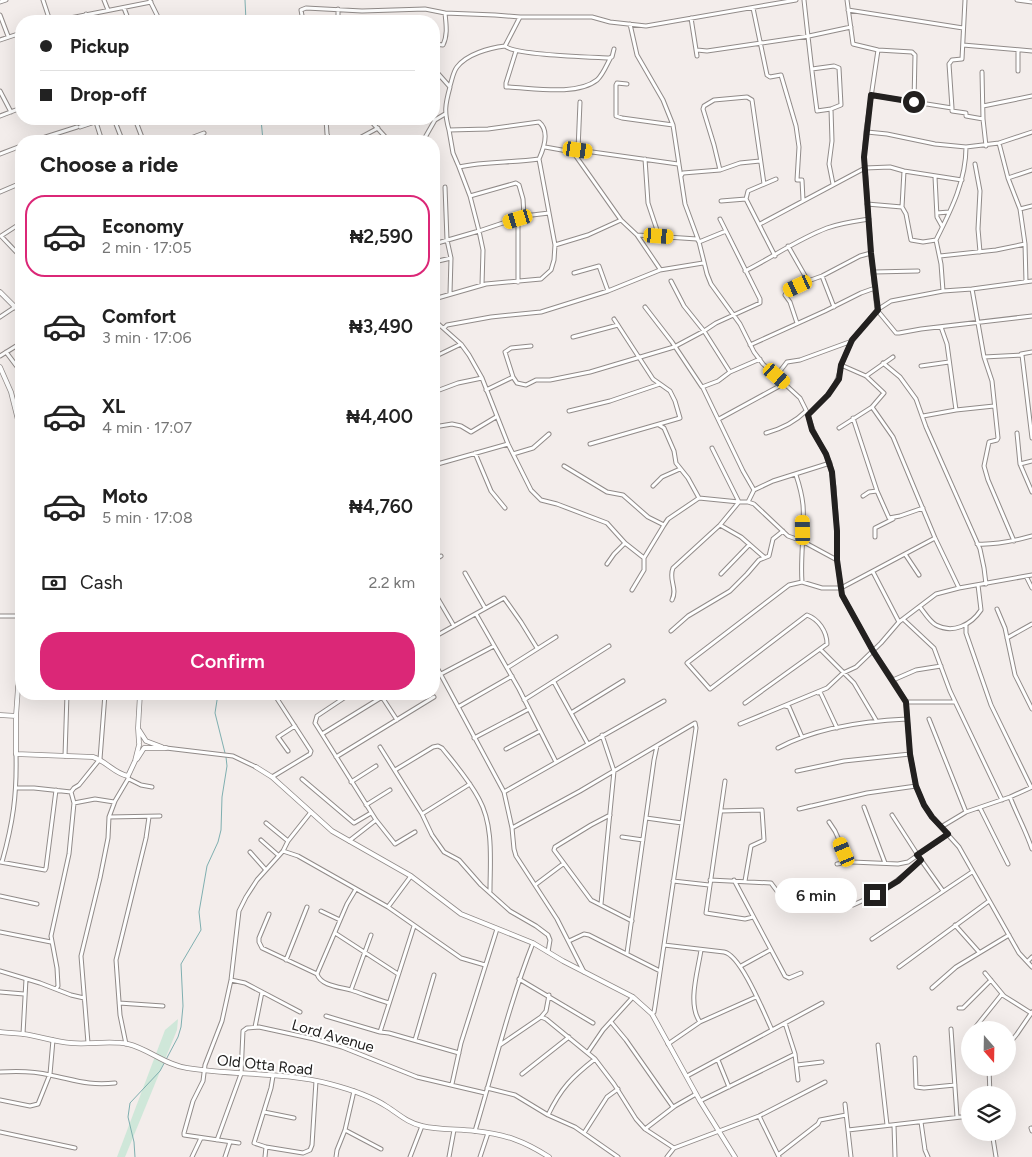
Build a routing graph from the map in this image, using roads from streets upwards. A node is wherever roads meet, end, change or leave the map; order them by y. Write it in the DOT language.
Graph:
graph roads {
  1 [pos="6,0"];
  2 [pos="44,0"];
  3 [pos="104,0"];
  4 [pos="796,0"];
  5 [pos="804,0"];
  6 [pos="847,0"];
  7 [pos="965,0"];
  8 [pos="1017,0"];
  9 [pos="150,1"];
  10 [pos="0,2"];
  11 [pos="1032,2"];
  12 [pos="124,8"];
  13 [pos="754,8"];
  14 [pos="338,9"];
  15 [pos="108,10"];
  16 [pos="848,10"];
  17 [pos="445,13"];
  18 [pos="0,14"];
  19 [pos="86,14"];
  20 [pos="48,15"];
  21 [pos="82,15"];
  22 [pos="127,15"];
  23 [pos="157,15"];
  24 [pos="302,15"];
  25 [pos="338,15"];
  26 [pos="520,17"];
  27 [pos="691,18"];
  28 [pos="630,24"];
  29 [pos="851,27"];
  30 [pos="963,28"];
  31 [pos="15,34"];
  32 [pos="8,36"];
  33 [pos="809,36"];
  34 [pos="0,40"];
  35 [pos="760,42"];
  36 [pos="440,45"];
  37 [pos="963,45"];
  38 [pos="504,46"];
  39 [pos="614,49"];
  40 [pos="696,50"];
  41 [pos="878,50"];
  42 [pos="1018,50"];
  43 [pos="516,51"];
  44 [pos="1032,51"];
  45 [pos="697,56"];
  46 [pos="612,57"];
  47 [pos="812,69"];
  48 [pos="1018,71"];
  49 [pos="982,72"];
  50 [pos="440,76"];
  51 [pos="627,84"];
  52 [pos="450,87"];
  53 [pos="0,91"];
  54 [pos="871,95"];
  55 [pos="1032,96"];
  56 [pos="580,102"];
  57 [pos="914,102"];
  58 [pos="983,106"];
  59 [pos="952,108"];
  60 [pos="831,109"];
  61 [pos="15,110"];
  62 [pos="11,112"];
  63 [pos="445,114"];
  64 [pos="0,116"];
  65 [pos="440,116"];
  66 [pos="983,119"];
  67 [pos="83,125"];
  68 [pos="375,125"];
  69 [pos="674,125"];
  70 [pos="378,128"];
  71 [pos="449,130"];
  72 [pos="867,132"];
  73 [pos="1032,132"];
  74 [pos="204,133"];
  75 [pos="52,135"];
  76 [pos="199,135"];
  77 [pos="365,135"];
  78 [pos="384,135"];
  79 [pos="998,143"];
  80 [pos="545,146"];
  81 [pos="986,146"];
  82 [pos="966,147"];
  83 [pos="15,148"];
  84 [pos="578,150"];
  85 [pos="573,152"];
  86 [pos="0,154"];
  87 [pos="539,159"];
  88 [pos="645,159"];
  89 [pos="760,161"];
  90 [pos="678,164"];
  91 [pos="975,164"];
  92 [pos="459,168"];
  93 [pos="865,168"];
  94 [pos="720,170"];
  95 [pos="1032,170"];
  96 [pos="904,171"];
  97 [pos="682,175"];
  98 [pos="935,177"];
  99 [pos="1008,178"];
  100 [pos="776,179"];
  101 [pos="962,180"];
  102 [pos="764,184"];
  103 [pos="834,184"];
  104 [pos="15,186"];
  105 [pos="445,187"];
  106 [pos="0,192"];
  107 [pos="470,196"];
  108 [pos="746,200"];
  109 [pos="804,200"];
  110 [pos="721,202"];
  111 [pos="867,204"];
  112 [pos="1032,206"];
  113 [pos="902,207"];
  114 [pos="1020,209"];
  115 [pos="950,212"];
  116 [pos="549,213"];
  117 [pos="937,213"];
  118 [pos="524,216"];
  119 [pos="518,219"];
  120 [pos="720,219"];
  121 [pos="869,219"];
  122 [pos="621,220"];
  123 [pos="760,224"];
  124 [pos="15,227"];
  125 [pos="943,227"];
  126 [pos="479,231"];
  127 [pos="726,231"];
  128 [pos="636,235"];
  129 [pos="0,236"];
  130 [pos="659,236"];
  131 [pos="447,240"];
  132 [pos="936,240"];
  133 [pos="440,242"];
  134 [pos="699,242"];
  135 [pos="1025,244"];
  136 [pos="555,245"];
  137 [pos="788,246"];
  138 [pos="15,251"];
  139 [pos="980,252"];
  140 [pos="871,253"];
  141 [pos="775,256"];
  142 [pos="940,256"];
  143 [pos="451,258"];
  144 [pos="440,261"];
  145 [pos="704,263"];
  146 [pos="660,270"];
  147 [pos="745,271"];
  148 [pos="918,271"];
  149 [pos="874,272"];
  150 [pos="574,273"];
  151 [pos="822,276"];
  152 [pos="671,281"];
  153 [pos="808,281"];
  154 [pos="1032,281"];
  155 [pos="518,282"];
  156 [pos="1026,282"];
  157 [pos="482,285"];
  158 [pos="875,288"];
  159 [pos="972,290"];
  160 [pos="608,291"];
  161 [pos="943,291"];
  162 [pos="0,292"];
  163 [pos="450,293"];
  164 [pos="440,297"];
  165 [pos="15,307"];
  166 [pos="645,307"];
  167 [pos="834,307"];
  168 [pos="878,310"];
  169 [pos="734,314"];
  170 [pos="1032,316"];
  171 [pos="0,317"];
  172 [pos="614,319"];
  173 [pos="978,322"];
  174 [pos="797,323"];
  175 [pos="440,325"];
  176 [pos="618,325"];
  177 [pos="941,327"];
  178 [pos="444,328"];
  179 [pos="704,331"];
  180 [pos="573,337"];
  181 [pos="852,340"];
  182 [pos="461,344"];
  183 [pos="750,345"];
  184 [pos="531,346"];
  185 [pos="15,347"];
  186 [pos="674,347"];
  187 [pos="6,352"];
  188 [pos="1032,352"];
  189 [pos="440,354"];
  190 [pos="1018,354"];
  191 [pos="0,356"];
  192 [pos="893,357"];
  193 [pos="984,357"];
  194 [pos="638,358"];
  195 [pos="760,360"];
  196 [pos="950,362"];
  197 [pos="883,363"];
  198 [pos="15,364"];
  199 [pos="841,365"];
  200 [pos="921,366"];
  201 [pos="0,367"];
  202 [pos="730,372"];
  203 [pos="777,376"];
  204 [pos="866,376"];
  205 [pos="513,377"];
  206 [pos="482,378"];
  207 [pos="785,383"];
  208 [pos="660,384"];
  209 [pos="703,388"];
  210 [pos="440,390"];
  211 [pos="486,390"];
  212 [pos="872,406"];
  213 [pos="994,406"];
  214 [pos="15,408"];
  215 [pos="806,410"];
  216 [pos="956,410"];
  217 [pos="569,411"];
  218 [pos="808,415"];
  219 [pos="923,416"];
  220 [pos="496,417"];
  221 [pos="853,418"];
  222 [pos="719,419"];
  223 [pos="440,426"];
  224 [pos="659,426"];
  225 [pos="839,428"];
  226 [pos="766,433"];
  227 [pos="1017,433"];
  228 [pos="549,434"];
  229 [pos="1032,438"];
  230 [pos="508,444"];
  231 [pos="590,444"];
  232 [pos="712,448"];
  233 [pos="475,453"];
  234 [pos="513,454"];
  235 [pos="1032,461"];
  236 [pos="440,463"];
  237 [pos="830,463"];
  238 [pos="1020,464"];
  239 [pos="564,466"];
  240 [pos="680,468"];
  241 [pos="796,475"];
  242 [pos="654,486"];
  243 [pos="754,490"];
  244 [pos="877,491"];
  245 [pos="1032,492"];
  246 [pos="863,496"];
  247 [pos="699,498"];
  248 [pos="739,502"];
  249 [pos="748,502"];
  250 [pos="505,508"];
  251 [pos="923,508"];
  252 [pos="896,517"];
  253 [pos="664,525"];
  254 [pos="720,525"];
  255 [pos="784,531"];
  256 [pos="1032,536"];
  257 [pos="876,537"];
  258 [pos="935,538"];
  259 [pos="802,541"];
  260 [pos="1014,541"];
  261 [pos="625,543"];
  262 [pos="977,544"];
  263 [pos="985,544"];
  264 [pos="750,545"];
  265 [pos="980,549"];
  266 [pos="905,554"];
  267 [pos="764,557"];
  268 [pos="644,558"];
  269 [pos="837,560"];
  270 [pos="606,564"];
  271 [pos="873,572"];
  272 [pos="465,573"];
  273 [pos="721,574"];
  274 [pos="919,575"];
  275 [pos="1032,575"];
  276 [pos="1026,576"];
  277 [pos="802,582"];
  278 [pos="986,584"];
  279 [pos="978,585"];
  280 [pos="841,588"];
  281 [pos="959,588"];
  282 [pos="1032,588"];
  283 [pos="632,590"];
  284 [pos="672,600"];
  285 [pos="440,602"];
  286 [pos="920,607"];
  287 [pos="485,608"];
  288 [pos="997,609"];
  289 [pos="476,614"];
  290 [pos="0,616"];
  291 [pos="15,616"];
  292 [pos="901,620"];
  293 [pos="1032,624"];
  294 [pos="966,625"];
  295 [pos="454,626"];
  296 [pos="671,631"];
  297 [pos="440,634"];
  298 [pos="556,637"];
  299 [pos="1007,638"];
  300 [pos="494,646"];
  301 [pos="609,646"];
  302 [pos="537,648"];
  303 [pos="820,649"];
  304 [pos="873,651"];
  305 [pos="941,666"];
  306 [pos="507,668"];
  307 [pos="843,673"];
  308 [pos="440,674"];
  309 [pos="512,676"];
  310 [pos="893,680"];
  311 [pos="623,681"];
  312 [pos="554,682"];
  313 [pos="816,693"];
  314 [pos="17,700"];
  315 [pos="67,700"];
  316 [pos="105,700"];
  317 [pos="140,700"];
  318 [pos="280,700"];
  319 [pos="341,700"];
  320 [pos="377,700"];
  321 [pos="384,700"];
  322 [pos="429,700"];
  323 [pos="524,700"];
  324 [pos="664,701"];
  325 [pos="906,702"];
  326 [pos="956,702"];
  327 [pos="745,703"];
  328 [pos="785,706"];
  329 [pos="458,707"];
  330 [pos="528,709"];
  331 [pos="1032,709"];
  332 [pos="571,713"];
  333 [pos="0,715"];
  334 [pos="16,716"];
  335 [pos="908,719"];
  336 [pos="929,719"];
  337 [pos="397,720"];
  338 [pos="876,720"];
  339 [pos="740,724"];
  340 [pos="295,726"];
  341 [pos="138,728"];
  342 [pos="837,728"];
  343 [pos="540,730"];
  344 [pos="322,734"];
  345 [pos="602,735"];
  346 [pos="802,737"];
  347 [pos="474,738"];
  348 [pos="146,741"];
  349 [pos="139,744"];
  350 [pos="588,744"];
  351 [pos="657,746"];
  352 [pos="144,748"];
  353 [pos="166,748"];
  354 [pos="380,748"];
  355 [pos="778,748"];
  356 [pos="506,749"];
  357 [pos="288,750"];
  358 [pos="16,754"];
  359 [pos="910,754"];
  360 [pos="65,756"];
  361 [pos="336,757"];
  362 [pos="100,759"];
  363 [pos="136,760"];
  364 [pos="556,762"];
  365 [pos="376,766"];
  366 [pos="256,767"];
  367 [pos="395,770"];
  368 [pos="614,771"];
  369 [pos="797,771"];
  370 [pos="272,777"];
  371 [pos="128,778"];
  372 [pos="302,778"];
  373 [pos="725,781"];
  374 [pos="351,782"];
  375 [pos="470,784"];
  376 [pos="152,786"];
  377 [pos="916,786"];
  378 [pos="1031,787"];
  379 [pos="17,788"];
  380 [pos="56,790"];
  381 [pos="390,790"];
  382 [pos="71,792"];
  383 [pos="504,792"];
  384 [pos="1010,797"];
  385 [pos="1002,800"];
  386 [pos="114,802"];
  387 [pos="74,803"];
  388 [pos="366,805"];
  389 [pos="811,806"];
  390 [pos="864,807"];
  391 [pos="980,808"];
  392 [pos="721,811"];
  393 [pos="311,812"];
  394 [pos="966,812"];
  395 [pos="371,813"];
  396 [pos="422,814"];
  397 [pos="610,815"];
  398 [pos="892,815"];
  399 [pos="160,816"];
  400 [pos="109,817"];
  401 [pos="149,817"];
  402 [pos="646,818"];
  403 [pos="376,820"];
  404 [pos="829,822"];
  405 [pos="266,823"];
  406 [pos="682,823"];
  407 [pos="941,827"];
  408 [pos="512,828"];
  409 [pos="415,832"];
  410 [pos="948,834"];
  411 [pos="622,837"];
  412 [pos="261,840"];
  413 [pos="643,840"];
  414 [pos="288,841"];
  415 [pos="349,841"];
  416 [pos="283,850"];
  417 [pos="1032,850"];
  418 [pos="250,852"];
  419 [pos="278,855"];
  420 [pos="917,855"];
  421 [pos="921,860"];
  422 [pos="1,862"];
  423 [pos="849,862"];
  424 [pos="885,863"];
  425 [pos="563,864"];
  426 [pos="837,864"];
  427 [pos="1008,864"];
  428 [pos="266,870"];
  429 [pos="972,872"];
  430 [pos="411,876"];
  431 [pos="710,880"];
  432 [pos="734,880"];
  433 [pos="673,881"];
  434 [pos="745,881"];
  435 [pos="535,885"];
  436 [pos="709,885"];
  437 [pos="356,889"];
  438 [pos="943,891"];
  439 [pos="490,892"];
  440 [pos="0,896"];
  441 [pos="990,901"];
  442 [pos="37,904"];
  443 [pos="601,904"];
  444 [pos="853,905"];
  445 [pos="308,907"];
  446 [pos="388,907"];
  447 [pos="789,907"];
  448 [pos="321,911"];
  449 [pos="269,914"];
  450 [pos="753,917"];
  451 [pos="340,920"];
  452 [pos="632,922"];
  453 [pos="955,925"];
  454 [pos="414,926"];
  455 [pos="497,929"];
  456 [pos="0,932"];
  457 [pos="335,933"];
  458 [pos="371,935"];
  459 [pos="1009,935"];
  460 [pos="872,940"];
  461 [pos="569,941"];
  462 [pos="51,942"];
  463 [pos="533,943"];
  464 [pos="664,945"];
  465 [pos="701,950"];
  466 [pos="770,950"];
  467 [pos="364,952"];
  468 [pos="548,952"];
  469 [pos="979,952"];
  470 [pos="626,953"];
  471 [pos="1032,957"];
  472 [pos="286,960"];
  473 [pos="1028,961"];
  474 [pos="485,965"];
  475 [pos="741,966"];
  476 [pos="899,967"];
  477 [pos="1032,967"];
  478 [pos="0,971"];
  479 [pos="660,971"];
  480 [pos="585,972"];
  481 [pos="801,973"];
  482 [pos="985,973"];
  483 [pos="317,974"];
  484 [pos="398,974"];
  485 [pos="434,975"];
  486 [pos="26,979"];
  487 [pos="519,979"];
  488 [pos="230,980"];
  489 [pos="991,980"];
  490 [pos="932,988"];
  491 [pos="56,989"];
  492 [pos="351,990"];
  493 [pos="0,992"];
  494 [pos="262,992"];
  495 [pos="24,994"];
  496 [pos="1002,994"];
  497 [pos="549,995"];
  498 [pos="634,997"];
  499 [pos="756,997"];
  500 [pos="84,998"];
  501 [pos="388,1002"];
  502 [pos="119,1003"];
  503 [pos="822,1003"];
  504 [pos="164,1006"];
  505 [pos="959,1008"];
  506 [pos="300,1012"];
  507 [pos="546,1012"];
  508 [pos="652,1014"];
  509 [pos="1031,1014"];
  510 [pos="326,1016"];
  511 [pos="541,1017"];
  512 [pos="546,1019"];
  513 [pos="980,1021"];
  514 [pos="612,1022"];
  515 [pos="700,1022"];
  516 [pos="593,1023"];
  517 [pos="785,1023"];
  518 [pos="255,1027"];
  519 [pos="951,1029"];
  520 [pos="772,1030"];
  521 [pos="0,1032"];
  522 [pos="380,1032"];
  523 [pos="23,1034"];
  524 [pos="1016,1036"];
  525 [pos="569,1037"];
  526 [pos="53,1040"];
  527 [pos="415,1040"];
  528 [pos="88,1043"];
  529 [pos="126,1044"];
  530 [pos="668,1044"];
  531 [pos="500,1045"];
  532 [pos="878,1045"];
  533 [pos="588,1052"];
  534 [pos="459,1053"];
  535 [pos="795,1054"];
  536 [pos="915,1058"];
  537 [pos="595,1059"];
  538 [pos="718,1060"];
  539 [pos="822,1062"];
  540 [pos="797,1065"];
  541 [pos="205,1070"];
  542 [pos="0,1072"];
  543 [pos="50,1074"];
  544 [pos="241,1074"];
  545 [pos="522,1074"];
  546 [pos="273,1076"];
  547 [pos="687,1076"];
  548 [pos="316,1080"];
  549 [pos="798,1080"];
  550 [pos="826,1082"];
  551 [pos="115,1083"];
  552 [pos="452,1084"];
  553 [pos="955,1085"];
  554 [pos="729,1087"];
  555 [pos="487,1088"];
  556 [pos="618,1089"];
  557 [pos="354,1091"];
  558 [pos="485,1093"];
  559 [pos="697,1094"];
  560 [pos="0,1100"];
  561 [pos="700,1101"];
  562 [pos="845,1104"];
  563 [pos="673,1107"];
  564 [pos="264,1112"];
  565 [pos="546,1114"];
  566 [pos="846,1115"];
  567 [pos="759,1116"];
  568 [pos="957,1117"];
  569 [pos="961,1117"];
  570 [pos="294,1118"];
  571 [pos="921,1122"];
  572 [pos="894,1124"];
  573 [pos="887,1125"];
  574 [pos="422,1126"];
  575 [pos="645,1129"];
  576 [pos="345,1130"];
  577 [pos="454,1130"];
  578 [pos="848,1130"];
  579 [pos="475,1131"];
  580 [pos="0,1132"];
  581 [pos="718,1132"];
  582 [pos="584,1133"];
  583 [pos="488,1134"];
  584 [pos="201,1138"];
  585 [pos="217,1140"];
  586 [pos="993,1141"];
  587 [pos="230,1142"];
  588 [pos="239,1143"];
  589 [pos="266,1147"];
  590 [pos="75,1148"];
  591 [pos="674,1148"];
  592 [pos="381,1149"];
  593 [pos="302,1155"];
  594 [pos="778,1156"];
  595 [pos="192,1157"];
  596 [pos="225,1157"];
  597 [pos="265,1157"];
  598 [pos="336,1157"];
  599 [pos="410,1157"];
  600 [pos="449,1157"];
  601 [pos="480,1157"];
  602 [pos="549,1157"];
  603 [pos="618,1157"];
  604 [pos="667,1157"];
  605 [pos="735,1157"];
  606 [pos="847,1157"];
  607 [pos="851,1157"];
  608 [pos="895,1157"];
  609 [pos="928,1157"];
  610 [pos="995,1157"];
  1 -- 10 [label="street"];
  2 -- 20 [label="street"];
  3 -- 15 [label="street"];
  4 -- 13 [label="street"];
  5 -- 33 [label="street"];
  6 -- 16 [label="street"];
  7 -- 30 [label="street"];
  8 -- 11 [label="street"];
  9 -- 12 [label="street"];
  9 -- 23 [label="street"];
  12 -- 15 [label="street"];
  12 -- 22 [label="street"];
  13 -- 27 [label="street"];
  13 -- 35 [label="street"];
  14 -- 17 [label="street"];
  14 -- 24 [label="street"];
  14 -- 25 [label="street"];
  15 -- 19 [label="street"];
  16 -- 29 [label="street"];
  16 -- 30 [label="street"];
  17 -- 26 [label="street"];
  17 -- 36 [label="street"];
  18 -- 32 [label="street"];
  19 -- 21 [label="street"];
  26 -- 28 [label="street"];
  26 -- 38 [label="street"];
  27 -- 28 [label="street"];
  27 -- 40 [label="street"];
  28 -- 69 [label="street"];
  29 -- 33 [label="street"];
  29 -- 41 [label="street"];
  30 -- 37 [label="street"];
  31 -- 32 [label="street"];
  32 -- 34 [label="street"];
  33 -- 35 [label="street"];
  33 -- 47 [label="street"];
  35 -- 40 [label="street"];
  35 -- 109 [label="street"];
  37 -- 42 [label="street"];
  37 -- 59 [label="street"];
  38 -- 43 [label="street"];
  38 -- 52 [label="street"];
  39 -- 46 [label="street"];
  40 -- 45 [label="street"];
  41 -- 54 [label="street"];
  41 -- 57 [label="street"];
  42 -- 44 [label="street"];
  42 -- 48 [label="street"];
  43 -- 46 [label="street"];
  43 -- 46 [label="street"];
  47 -- 60 [label="street"];
  47 -- 60 [label="street"];
  49 -- 58 [label="street"];
  50 -- 52 [label="street"];
  51 -- 69 [label="street"];
  52 -- 63 [label="street"];
  53 -- 62 [label="street"];
  54 -- 57 [label="street"];
  54 -- 72 [label="street"];
  55 -- 58 [label="street"];
  56 -- 84 [label="street"];
  57 -- 59 [label="street"];
  58 -- 66 [label="street"];
  59 -- 66 [label="street"];
  60 -- 103 [label="street"];
  61 -- 62 [label="street"];
  62 -- 64 [label="street"];
  63 -- 65 [label="street"];
  63 -- 71 [label="street"];
  66 -- 81 [label="street"];
  67 -- 75 [label="street"];
  68 -- 70 [label="street"];
  69 -- 90 [label="street"];
  70 -- 77 [label="street"];
  70 -- 78 [label="street"];
  71 -- 80 [label="street"];
  71 -- 92 [label="street"];
  72 -- 82 [label="street"];
  72 -- 93 [label="street"];
  73 -- 79 [label="street"];
  74 -- 76 [label="street"];
  79 -- 81 [label="street"];
  79 -- 99 [label="street"];
  80 -- 85 [label="street"];
  80 -- 87 [label="street"];
  81 -- 82 [label="street"];
  82 -- 101 [label="street"];
  83 -- 86 [label="street"];
  84 -- 85 [label="street"];
  84 -- 88 [label="street"];
  85 -- 122 [label="street"];
  87 -- 92 [label="street"];
  87 -- 116 [label="street"];
  88 -- 90 [label="street"];
  88 -- 130 [label="street"];
  89 -- 94 [label="street"];
  89 -- 94 [label="street"];
  89 -- 102 [label="street"];
  90 -- 97 [label="street"];
  91 -- 139 [label="street"];
  92 -- 107 [label="street"];
  93 -- 96 [label="street"];
  93 -- 103 [label="street"];
  93 -- 111 [label="street"];
  94 -- 97 [label="street"];
  95 -- 99 [label="street"];
  96 -- 98 [label="street"];
  96 -- 113 [label="street"];
  97 -- 134 [label="street"];
  98 -- 101 [label="street"];
  98 -- 117 [label="street"];
  99 -- 114 [label="street"];
  100 -- 102 [label="street"];
  101 -- 115 [label="street"];
  102 -- 108 [label="street"];
  103 -- 109 [label="street"];
  104 -- 106 [label="street"];
  105 -- 131 [label="street"];
  107 -- 118 [label="street"];
  107 -- 126 [label="street"];
  108 -- 110 [label="street"];
  108 -- 123 [label="street"];
  109 -- 123 [label="street"];
  111 -- 113 [label="street"];
  111 -- 121 [label="street"];
  112 -- 114 [label="street"];
  113 -- 132 [label="street"];
  114 -- 135 [label="street"];
  115 -- 117 [label="street"];
  115 -- 125 [label="street"];
  116 -- 118 [label="street"];
  116 -- 136 [label="street"];
  117 -- 125 [label="street"];
  118 -- 119 [label="street"];
  119 -- 126 [label="street"];
  119 -- 155 [label="street"];
  120 -- 127 [label="street"];
  121 -- 137 [label="street"];
  121 -- 140 [label="street"];
  122 -- 128 [label="street"];
  122 -- 136 [label="street"];
  123 -- 141 [label="street"];
  124 -- 129 [label="street"];
  125 -- 132 [label="street"];
  126 -- 131 [label="street"];
  126 -- 157 [label="street"];
  127 -- 134 [label="street"];
  127 -- 147 [label="street"];
  128 -- 130 [label="street"];
  128 -- 146 [label="street"];
  129 -- 138 [label="street"];
  130 -- 134 [label="street"];
  131 -- 133 [label="street"];
  131 -- 143 [label="street"];
  132 -- 142 [label="street"];
  134 -- 145 [label="street"];
  135 -- 139 [label="street"];
  135 -- 156 [label="street"];
  136 -- 155 [label="street"];
  137 -- 141 [label="street"];
  137 -- 153 [label="street"];
  139 -- 142 [label="street"];
  140 -- 149 [label="street"];
  140 -- 151 [label="street"];
  141 -- 147 [label="street"];
  142 -- 161 [label="street"];
  143 -- 144 [label="street"];
  143 -- 163 [label="street"];
  145 -- 146 [label="street"];
  145 -- 169 [label="street"];
  146 -- 160 [label="street"];
  147 -- 169 [label="street"];
  148 -- 149 [label="street"];
  149 -- 158 [label="street"];
  150 -- 160 [label="street"];
  151 -- 153 [label="street"];
  151 -- 167 [label="street"];
  152 -- 179 [label="street"];
  153 -- 174 [label="street"];
  154 -- 156 [label="street"];
  155 -- 157 [label="street"];
  156 -- 159 [label="street"];
  157 -- 163 [label="street"];
  158 -- 167 [label="street"];
  158 -- 168 [label="street"];
  159 -- 161 [label="street"];
  159 -- 173 [label="street"];
  160 -- 178 [label="street"];
  161 -- 168 [label="street"];
  162 -- 165 [label="street"];
  163 -- 164 [label="street"];
  165 -- 171 [label="street"];
  166 -- 186 [label="street"];
  167 -- 174 [label="street"];
  168 -- 177 [label="street"];
  168 -- 181 [label="street"];
  169 -- 179 [label="street"];
  169 -- 183 [label="street"];
  170 -- 173 [label="street"];
  172 -- 176 [label="street"];
  173 -- 177 [label="street"];
  173 -- 193 [label="street"];
  174 -- 183 [label="street"];
  175 -- 178 [label="street"];
  176 -- 180 [label="street"];
  176 -- 194 [label="street"];
  177 -- 196 [label="street"];
  178 -- 182 [label="street"];
  179 -- 186 [label="street"];
  179 -- 202 [label="street"];
  181 -- 199 [label="street"];
  181 -- 203 [label="street"];
  182 -- 189 [label="street"];
  182 -- 206 [label="street"];
  183 -- 195 [label="street"];
  184 -- 205 [label="street"];
  185 -- 187 [label="street"];
  186 -- 194 [label="street"];
  186 -- 209 [label="street"];
  187 -- 191 [label="street"];
  187 -- 198 [label="street"];
  188 -- 190 [label="street"];
  190 -- 193 [label="street"];
  190 -- 229 [label="street"];
  192 -- 197 [label="street"];
  193 -- 213 [label="street"];
  194 -- 205 [label="street"];
  194 -- 208 [label="street"];
  195 -- 202 [label="street"];
  195 -- 203 [label="street"];
  196 -- 200 [label="street"];
  196 -- 216 [label="street"];
  197 -- 204 [label="street"];
  197 -- 219 [label="street"];
  199 -- 204 [label="street"];
  199 -- 218 [label="street"];
  201 -- 214 [label="street"];
  202 -- 209 [label="street"];
  203 -- 207 [label="street"];
  204 -- 212 [label="street"];
  205 -- 211 [label="street"];
  206 -- 210 [label="street"];
  206 -- 211 [label="street"];
  207 -- 215 [label="street"];
  207 -- 222 [label="street"];
  208 -- 217 [label="street"];
  208 -- 224 [label="street"];
  209 -- 222 [label="street"];
  211 -- 220 [label="street"];
  212 -- 221 [label="street"];
  212 -- 251 [label="street"];
  213 -- 216 [label="street"];
  213 -- 260 [label="street"];
  215 -- 218 [label="street"];
  215 -- 226 [label="street"];
  216 -- 219 [label="street"];
  218 -- 237 [label="street"];
  219 -- 262 [label="street"];
  220 -- 223 [label="street"];
  220 -- 230 [label="street"];
  221 -- 225 [label="street"];
  221 -- 244 [label="street"];
  222 -- 243 [label="street"];
  224 -- 231 [label="street"];
  224 -- 240 [label="street"];
  227 -- 238 [label="street"];
  228 -- 234 [label="street"];
  230 -- 233 [label="street"];
  230 -- 234 [label="street"];
  232 -- 248 [label="street"];
  233 -- 236 [label="street"];
  233 -- 250 [label="street"];
  234 -- 261 [label="street"];
  235 -- 238 [label="street"];
  237 -- 241 [label="street"];
  237 -- 269 [label="street"];
  238 -- 245 [label="street"];
  239 -- 253 [label="street"];
  240 -- 242 [label="street"];
  240 -- 247 [label="street"];
  241 -- 243 [label="street"];
  241 -- 259 [label="street"];
  243 -- 249 [label="street"];
  244 -- 246 [label="street"];
  244 -- 252 [label="street"];
  247 -- 248 [label="street"];
  247 -- 253 [label="street"];
  248 -- 249 [label="street"];
  248 -- 254 [label="street"];
  249 -- 255 [label="street"];
  251 -- 252 [label="street"];
  251 -- 258 [label="street"];
  252 -- 257 [label="street"];
  253 -- 268 [label="street"];
  254 -- 264 [label="street"];
  254 -- 284 [label="street"];
  255 -- 259 [label="street"];
  255 -- 267 [label="street"];
  256 -- 260 [label="street"];
  258 -- 266 [label="street"];
  258 -- 281 [label="street"];
  259 -- 269 [label="street"];
  259 -- 277 [label="street"];
  260 -- 263 [label="street"];
  261 -- 268 [label="street"];
  261 -- 270 [label="street"];
  262 -- 263 [label="street"];
  262 -- 265 [label="street"];
  263 -- 265 [label="street"];
  264 -- 267 [label="street"];
  264 -- 273 [label="street"];
  265 -- 278 [label="street"];
  266 -- 271 [label="street"];
  266 -- 274 [label="street"];
  267 -- 296 [label="street"];
  268 -- 283 [label="street"];
  269 -- 280 [label="street"];
  271 -- 280 [label="street"];
  271 -- 292 [label="street"];
  272 -- 287 [label="street"];
  275 -- 276 [label="street"];
  276 -- 278 [label="street"];
  276 -- 282 [label="street"];
  277 -- 280 [label="street"];
  277 -- 303 [label="street"];
  278 -- 279 [label="street"];
  279 -- 281 [label="street"];
  279 -- 294 [label="street"];
  280 -- 304 [label="street"];
  281 -- 286 [label="street"];
  285 -- 295 [label="street"];
  286 -- 292 [label="street"];
  286 -- 294 [label="street"];
  287 -- 289 [label="street"];
  287 -- 302 [label="street"];
  288 -- 299 [label="street"];
  289 -- 295 [label="street"];
  289 -- 300 [label="street"];
  290 -- 291 [label="street"];
  292 -- 304 [label="street"];
  292 -- 305 [label="street"];
  293 -- 299 [label="street"];
  294 -- 378 [label="street"];
  295 -- 297 [label="street"];
  298 -- 302 [label="street"];
  299 -- 331 [label="street"];
  300 -- 306 [label="street"];
  300 -- 308 [label="street"];
  301 -- 312 [label="street"];
  302 -- 306 [label="street"];
  303 -- 307 [label="street"];
  303 -- 327 [label="street"];
  304 -- 307 [label="street"];
  304 -- 310 [label="street"];
  305 -- 310 [label="street"];
  305 -- 326 [label="street"];
  306 -- 309 [label="street"];
  307 -- 313 [label="street"];
  307 -- 338 [label="street"];
  308 -- 329 [label="street"];
  309 -- 323 [label="street"];
  309 -- 329 [label="street"];
  310 -- 325 [label="street"];
  311 -- 332 [label="street"];
  312 -- 323 [label="street"];
  312 -- 332 [label="street"];
  313 -- 328 [label="street"];
  313 -- 342 [label="street"];
  314 -- 334 [label="street"];
  315 -- 360 [label="street"];
  316 -- 362 [label="street"];
  317 -- 341 [label="street"];
  318 -- 340 [label="street"];
  319 -- 344 [label="street"];
  320 -- 344 [label="street"];
  321 -- 337 [label="street"];
  322 -- 337 [label="street"];
  323 -- 330 [label="street"];
  324 -- 345 [label="street"];
  325 -- 326 [label="street"];
  325 -- 335 [label="street"];
  326 -- 385 [label="street"];
  328 -- 339 [label="street"];
  328 -- 346 [label="street"];
  329 -- 347 [label="street"];
  330 -- 343 [label="street"];
  330 -- 347 [label="street"];
  332 -- 350 [label="street"];
  333 -- 334 [label="street"];
  334 -- 358 [label="street"];
  335 -- 338 [label="street"];
  335 -- 359 [label="street"];
  336 -- 394 [label="street"];
  337 -- 361 [label="street"];
  338 -- 342 [label="street"];
  340 -- 357 [label="street"];
  340 -- 370 [label="street"];
  341 -- 348 [label="street"];
  341 -- 349 [label="street"];
  342 -- 346 [label="street"];
  343 -- 356 [label="street"];
  343 -- 364 [label="street"];
  344 -- 361 [label="street"];
  345 -- 350 [label="street"];
  345 -- 368 [label="street"];
  346 -- 355 [label="street"];
  347 -- 383 [label="street"];
  348 -- 349 [label="street"];
  348 -- 352 [label="street"];
  348 -- 353 [label="street"];
  349 -- 352 [label="street"];
  349 -- 363 [label="street"];
  350 -- 364 [label="street"];
  351 -- 368 [label="street"];
  351 -- 402 [label="street"];
  351 -- 406 [label="street"];
  352 -- 353 [label="street"];
  352 -- 363 [label="street"];
  353 -- 366 [label="street"];
  354 -- 367 [label="street"];
  358 -- 360 [label="street"];
  358 -- 379 [label="street"];
  359 -- 369 [label="street"];
  359 -- 377 [label="street"];
  360 -- 362 [label="street"];
  361 -- 374 [label="street"];
  362 -- 371 [label="street"];
  362 -- 382 [label="street"];
  363 -- 371 [label="street"];
  364 -- 383 [label="street"];
  365 -- 374 [label="street"];
  366 -- 370 [label="street"];
  367 -- 375 [label="street"];
  367 -- 396 [label="street"];
  368 -- 397 [label="street"];
  368 -- 408 [label="street"];
  370 -- 393 [label="street"];
  371 -- 376 [label="street"];
  371 -- 386 [label="street"];
  372 -- 395 [label="street"];
  373 -- 392 [label="street"];
  374 -- 388 [label="street"];
  375 -- 396 [label="street"];
  375 -- 439 [label="street"];
  377 -- 389 [label="street"];
  377 -- 407 [label="street"];
  378 -- 384 [label="street"];
  379 -- 380 [label="street"];
  379 -- 422 [label="street"];
  380 -- 382 [label="street"];
  380 -- 422 [label="street"];
  381 -- 388 [label="street"];
  382 -- 387 [label="street"];
  383 -- 408 [label="street"];
  384 -- 385 [label="street"];
  384 -- 417 [label="street"];
  385 -- 391 [label="street"];
  386 -- 387 [label="street"];
  386 -- 400 [label="street"];
  387 -- 462 [label="street"];
  388 -- 395 [label="street"];
  390 -- 424 [label="street"];
  391 -- 394 [label="street"];
  391 -- 427 [label="street"];
  392 -- 431 [label="street"];
  392 -- 434 [label="street"];
  393 -- 414 [label="street"];
  393 -- 415 [label="street"];
  394 -- 407 [label="street"];
  395 -- 403 [label="street"];
  396 -- 439 [label="street"];
  397 -- 425 [label="street"];
  397 -- 443 [label="street"];
  398 -- 420 [label="street"];
  399 -- 401 [label="street"];
  400 -- 401 [label="street"];
  400 -- 500 [label="street"];
  401 -- 502 [label="street"];
  402 -- 406 [label="street"];
  402 -- 413 [label="street"];
  403 -- 409 [label="street"];
  403 -- 415 [label="street"];
  404 -- 423 [label="street"];
  405 -- 414 [label="street"];
  406 -- 433 [label="street"];
  407 -- 410 [label="street"];
  408 -- 435 [label="street"];
  410 -- 420 [label="street"];
  410 -- 429 [label="street"];
  411 -- 413 [label="street"];
  412 -- 419 [label="street"];
  413 -- 452 [label="street"];
  414 -- 416 [label="street"];
  415 -- 430 [label="street"];
  416 -- 419 [label="street"];
  416 -- 437 [label="street"];
  418 -- 428 [label="street"];
  419 -- 428 [label="street"];
  420 -- 421 [label="street"];
  420 -- 424 [label="street"];
  421 -- 438 [label="street"];
  421 -- 444 [label="street"];
  423 -- 424 [label="street"];
  423 -- 426 [label="street"];
  425 -- 435 [label="street"];
  425 -- 443 [label="street"];
  428 -- 488 [label="street"];
  429 -- 438 [label="street"];
  429 -- 441 [label="street"];
  430 -- 446 [label="street"];
  430 -- 455 [label="street"];
  431 -- 432 [label="street"];
  431 -- 436 [label="street"];
  432 -- 434 [label="street"];
  432 -- 450 [label="street"];
  433 -- 436 [label="street"];
  433 -- 464 [label="street"];
  434 -- 447 [label="street"];
  435 -- 461 [label="street"];
  436 -- 450 [label="street"];
  437 -- 446 [label="street"];
  437 -- 451 [label="street"];
  438 -- 460 [label="street"];
  439 -- 468 [label="street"];
  440 -- 442 [label="street"];
  441 -- 453 [label="street"];
  441 -- 459 [label="street"];
  443 -- 452 [label="street"];
  445 -- 472 [label="street"];
  446 -- 454 [label="street"];
  448 -- 451 [label="street"];
  449 -- 472 [label="street"];
  450 -- 466 [label="street"];
  451 -- 457 [label="street"];
  452 -- 470 [label="street"];
  453 -- 469 [label="street"];
  453 -- 476 [label="street"];
  454 -- 474 [label="street"];
  454 -- 484 [label="street"];
  455 -- 463 [label="street"];
  455 -- 474 [label="street"];
  456 -- 462 [label="street"];
  457 -- 467 [label="street"];
  457 -- 483 [label="street"];
  458 -- 467 [label="street"];
  459 -- 469 [label="street"];
  459 -- 473 [label="street"];
  461 -- 470 [label="street"];
  461 -- 480 [label="street"];
  462 -- 491 [label="street"];
  463 -- 468 [label="street"];
  463 -- 487 [label="street"];
  464 -- 465 [label="street"];
  464 -- 479 [label="street"];
  465 -- 475 [label="street"];
  465 -- 515 [label="street"];
  466 -- 475 [label="street"];
  466 -- 481 [label="street"];
  467 -- 484 [label="street"];
  467 -- 492 [label="street"];
  468 -- 480 [label="street"];
  469 -- 490 [label="street"];
  470 -- 479 [label="street"];
  471 -- 473 [label="street"];
  472 -- 483 [label="street"];
  473 -- 477 [label="street"];
  474 -- 534 [label="street"];
  475 -- 499 [label="street"];
  478 -- 486 [label="street"];
  479 -- 508 [label="street"];
  480 -- 498 [label="street"];
  482 -- 489 [label="street"];
  483 -- 492 [label="street"];
  484 -- 501 [label="street"];
  485 -- 527 [label="street"];
  486 -- 491 [label="street"];
  486 -- 495 [label="street"];
  487 -- 497 [label="street"];
  487 -- 531 [label="street"];
  488 -- 494 [label="street"];
  488 -- 541 [label="street"];
  489 -- 496 [label="street"];
  489 -- 505 [label="street"];
  491 -- 500 [label="street"];
  492 -- 501 [label="street"];
  493 -- 495 [label="street"];
  494 -- 506 [label="street"];
  494 -- 518 [label="street"];
  495 -- 523 [label="street"];
  496 -- 509 [label="street"];
  496 -- 513 [label="street"];
  497 -- 507 [label="street"];
  497 -- 516 [label="street"];
  498 -- 508 [label="street"];
  498 -- 514 [label="street"];
  499 -- 515 [label="street"];
  499 -- 520 [label="street"];
  500 -- 528 [label="street"];
  501 -- 522 [label="street"];
  502 -- 504 [label="street"];
  502 -- 529 [label="street"];
  503 -- 517 [label="street"];
  507 -- 511 [label="street"];
  507 -- 512 [label="street"];
  508 -- 530 [label="street"];
  509 -- 524 [label="street"];
  510 -- 522 [label="street"];
  511 -- 512 [label="street"];
  511 -- 531 [label="street"];
  512 -- 525 [label="street"];
  514 -- 533 [label="street"];
  514 -- 563 [label="street"];
  515 -- 530 [label="street"];
  517 -- 520 [label="street"];
  517 -- 535 [label="street"];
  518 -- 544 [label="street"];
  518 -- 552 [label="street, Lord Avenue"];
  519 -- 553 [label="street"];
  520 -- 538 [label="street"];
  521 -- 523 [label="street, Old Otta Road"];
  522 -- 527 [label="street"];
  523 -- 526 [label="street, Old Otta Road"];
  525 -- 533 [label="street"];
  525 -- 545 [label="street"];
  526 -- 528 [label="street, Old Otta Road"];
  526 -- 543 [label="street"];
  527 -- 534 [label="street"];
  528 -- 529 [label="street, Old Otta Road"];
  529 -- 541 [label="street, Old Otta Road"];
  530 -- 547 [label="street"];
  531 -- 555 [label="street"];
  532 -- 573 [label="street"];
  533 -- 537 [label="street"];
  534 -- 552 [label="street"];
  535 -- 540 [label="street"];
  535 -- 554 [label="street"];
  536 -- 553 [label="street"];
  537 -- 556 [label="street"];
  537 -- 565 [label="street"];
  538 -- 547 [label="street"];
  538 -- 554 [label="street"];
  539 -- 540 [label="street"];
  540 -- 549 [label="street"];
  541 -- 544 [label="street, Old Otta Road"];
  541 -- 584 [label="street"];
  542 -- 543 [label="street"];
  543 -- 551 [label="street"];
  543 -- 560 [label="street"];
  544 -- 546 [label="street, Old Otta Road"];
  544 -- 585 [label="street"];
  546 -- 548 [label="street, Old Otta Road"];
  546 -- 564 [label="street"];
  547 -- 559 [label="street"];
  548 -- 557 [label="street, Old Otta Road"];
  548 -- 593 [label="street"];
  550 -- 567 [label="street"];
  552 -- 558 [label="street, Lord Avenue"];
  553 -- 568 [label="street"];
  554 -- 561 [label="street"];
  555 -- 558 [label="street"];
  555 -- 565 [label="street"];
  556 -- 575 [label="street"];
  556 -- 582 [label="street"];
  557 -- 574 [label="street, Old Otta Road"];
  557 -- 576 [label="street"];
  558 -- 579 [label="street"];
  559 -- 561 [label="street"];
  559 -- 563 [label="street"];
  561 -- 581 [label="street"];
  562 -- 566 [label="street"];
  563 -- 575 [label="street"];
  564 -- 570 [label="street"];
  564 -- 589 [label="street"];
  565 -- 582 [label="street"];
  566 -- 578 [label="street"];
  566 -- 594 [label="street"];
  567 -- 581 [label="street"];
  567 -- 594 [label="street"];
  568 -- 569 [label="street"];
  568 -- 571 [label="street"];
  571 -- 572 [label="street"];
  571 -- 609 [label="street"];
  572 -- 573 [label="street"];
  572 -- 608 [label="street"];
  573 -- 578 [label="street"];
  574 -- 577 [label="street, Old Otta Road"];
  574 -- 599 [label="street"];
  575 -- 591 [label="street"];
  576 -- 592 [label="street"];
  576 -- 598 [label="street"];
  577 -- 579 [label="street, Old Otta Road"];
  577 -- 600 [label="street"];
  578 -- 607 [label="street"];
  579 -- 583 [label="street, Old Otta Road"];
  580 -- 590 [label="street"];
  581 -- 591 [label="street"];
  581 -- 605 [label="street"];
  582 -- 603 [label="street"];
  583 -- 601 [label="street"];
  583 -- 602 [label="street, Old Otta Road"];
  584 -- 585 [label="street"];
  584 -- 595 [label="street"];
  585 -- 587 [label="street"];
  586 -- 610 [label="street"];
  587 -- 588 [label="street"];
  587 -- 596 [label="street"];
  589 -- 593 [label="street"];
  589 -- 597 [label="street"];
  591 -- 604 [label="street"];
  606 -- 607 [label="street"];
}
